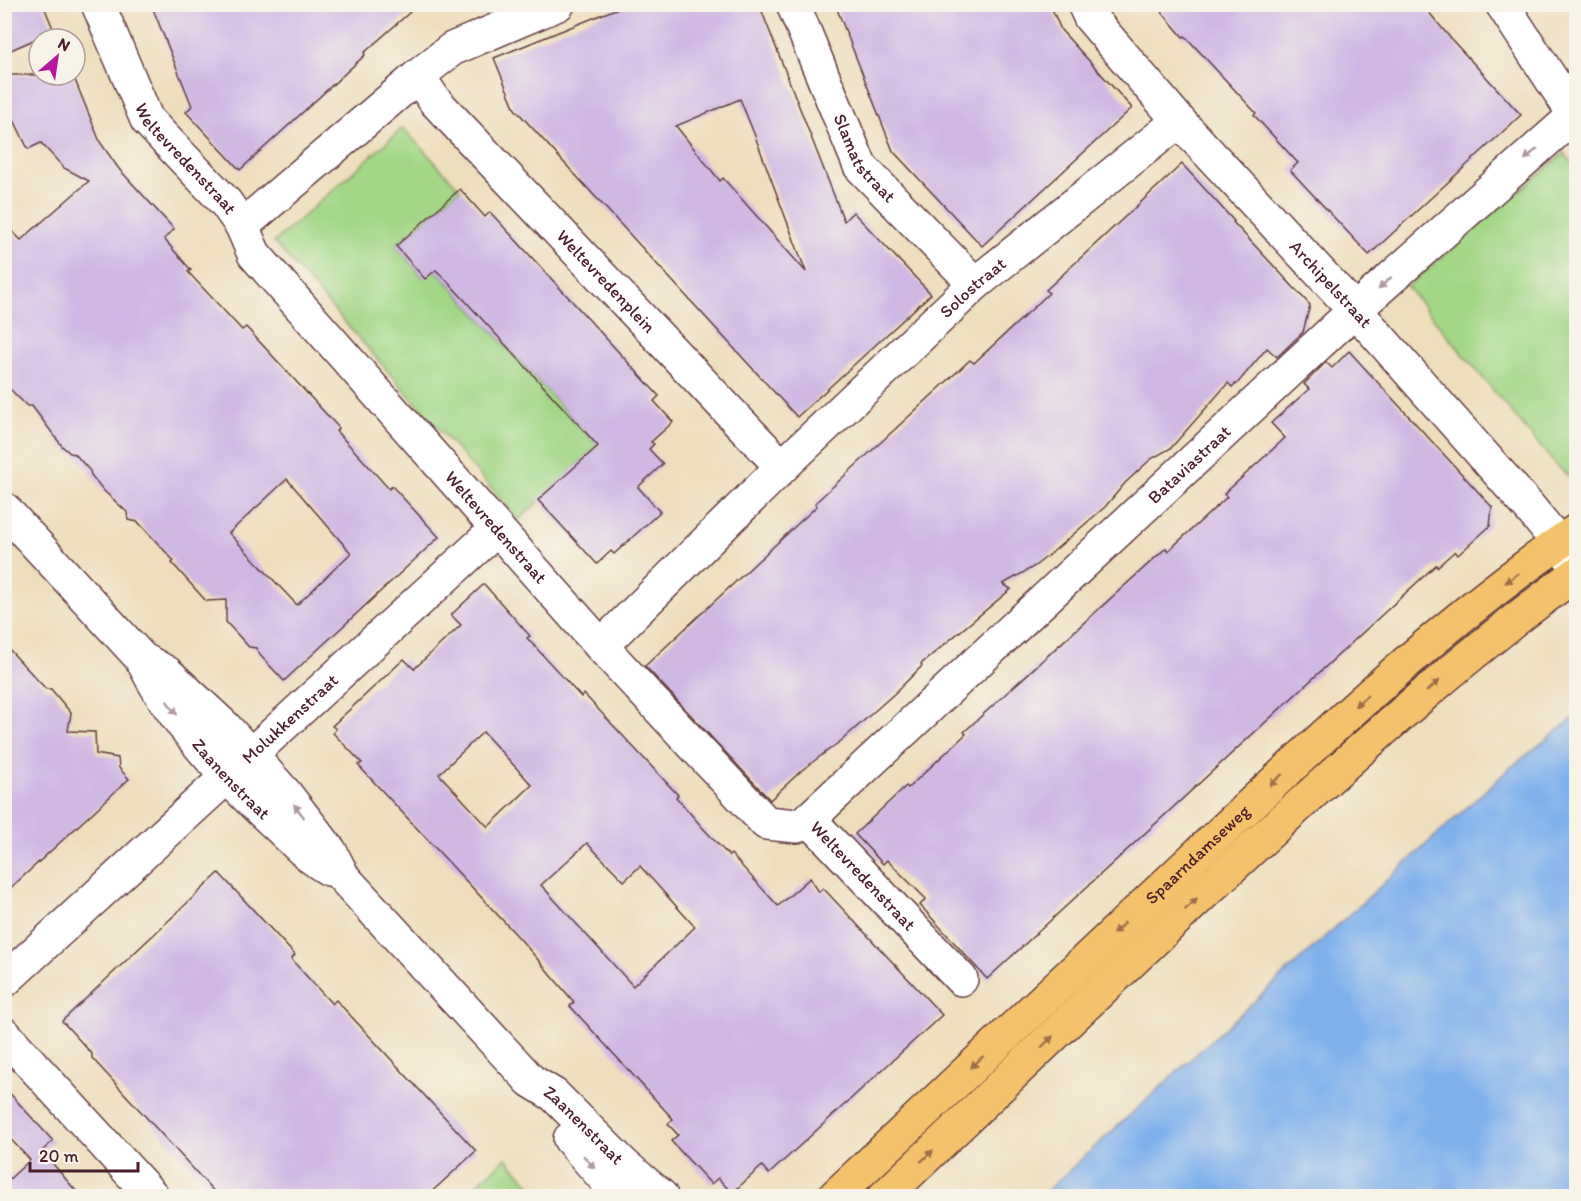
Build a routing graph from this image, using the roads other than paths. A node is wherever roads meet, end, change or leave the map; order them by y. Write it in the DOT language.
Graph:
graph roads {
  1 [pos="98,4"];
  2 [pos="558,4"];
  3 [pos="793,4"];
  4 [pos="1084,4"];
  5 [pos="1502,4"];
  6 [pos="418,76"];
  7 [pos="1576,116"];
  8 [pos="1179,121"];
  9 [pos="242,226"];
  10 [pos="975,284"];
  11 [pos="1355,310"];
  12 [pos="782,468"];
  13 [pos="4,509"];
  14 [pos="497,529"];
  15 [pos="1571,546"];
  16 [pos="1576,574"];
  17 [pos="601,646"];
  18 [pos="240,766"];
  19 [pos="809,819"];
  20 [pos="961,979"];
  21 [pos="4,981"];
  22 [pos="4,1034"];
  23 [pos="531,1081"];
  24 [pos="152,1197"];
  25 [pos="620,1197"];
  26 [pos="661,1197"];
  27 [pos="835,1197"];
  28 [pos="885,1197"];
  1 -- 9 [label="street, Weltevredenstraat"];
  2 -- 6 [label="street"];
  3 -- 10 [label="street, Slamatstraat"];
  4 -- 8 [label="street, Archipelstraat"];
  5 -- 7 [label="street"];
  6 -- 9 [label="street"];
  6 -- 12 [label="street, Weltevredenplein"];
  7 -- 11 [label="street, Bataviastraat, one-way"];
  8 -- 10 [label="street, Solostraat"];
  8 -- 11 [label="street, Archipelstraat"];
  9 -- 14 [label="street, Weltevredenstraat"];
  10 -- 12 [label="street, Solostraat"];
  11 -- 15 [label="street, Archipelstraat"];
  11 -- 19 [label="street, Bataviastraat"];
  12 -- 17 [label="street"];
  13 -- 18 [label="street, Zaanenstraat"];
  14 -- 17 [label="street, Weltevredenstraat"];
  14 -- 18 [label="street, Molukkenstraat"];
  15 -- 27 [label="main road, Spaarndamseweg, one-way"];
  28 -- 16 [label="main road, Spaarndamseweg, one-way"];
  17 -- 19 [label="street, Weltevredenstraat"];
  18 -- 21 [label="street, Molukkenstraat"];
  18 -- 23 [label="street, Zaanenstraat"];
  19 -- 20 [label="street, Weltevredenstraat"];
  22 -- 24 [label="street"];
  23 -- 25 [label="street, Zaanenstraat, one-way"];
  23 -- 26 [label="street, Zaanenstraat"];
}
